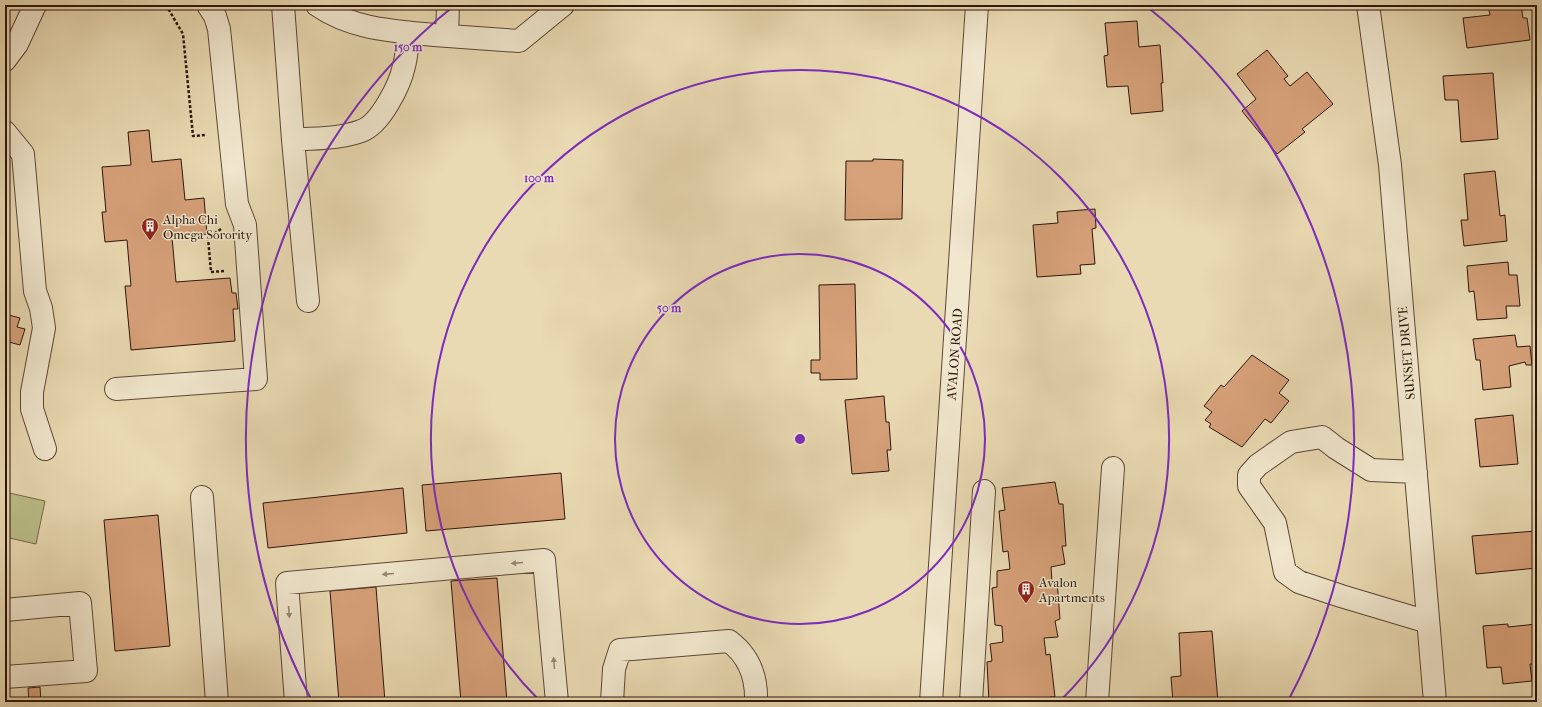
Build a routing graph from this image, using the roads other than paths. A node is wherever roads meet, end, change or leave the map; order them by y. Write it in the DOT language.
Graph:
graph roads {
  1 [pos="35,5"];
  2 [pos="208,5"];
  3 [pos="283,5"];
  4 [pos="317,5"];
  5 [pos="448,5"];
  6 [pos="563,5"];
  7 [pos="977,5"];
  8 [pos="1368,5"];
  9 [pos="408,32"];
  10 [pos="447,36"];
  11 [pos="5,60"];
  12 [pos="5,132"];
  13 [pos="293,140"];
  14 [pos="308,301"];
  15 [pos="116,389"];
  16 [pos="45,449"];
  17 [pos="1113,468"];
  18 [pos="1416,472"];
  19 [pos="984,492"];
  20 [pos="202,497"];
  21 [pos="5,610"];
  22 [pos="1428,622"];
  23 [pos="5,677"];
  24 [pos="217,702"];
  25 [pos="296,702"];
  26 [pos="557,702"];
  27 [pos="612,702"];
  28 [pos="756,702"];
  29 [pos="931,702"];
  30 [pos="971,702"];
  31 [pos="1097,702"];
  32 [pos="1435,702"];
  1 -- 11 [label="street"];
  2 -- 15 [label="street"];
  3 -- 13 [label="street"];
  4 -- 9 [label="street"];
  5 -- 10 [label="street"];
  6 -- 10 [label="street"];
  7 -- 29 [label="street, AVALON ROAD"];
  8 -- 18 [label="street, SUNSET DRIVE"];
  9 -- 10 [label="street"];
  9 -- 13 [label="street"];
  12 -- 16 [label="street"];
  13 -- 14 [label="street"];
  17 -- 31 [label="street"];
  18 -- 22 [label="street, SUNSET DRIVE"];
  18 -- 22 [label="street"];
  19 -- 30 [label="street"];
  20 -- 24 [label="street"];
  21 -- 23 [label="street"];
  22 -- 32 [label="street, SUNSET DRIVE"];
  26 -- 25 [label="street, one-way"];
  27 -- 28 [label="street"];
}
